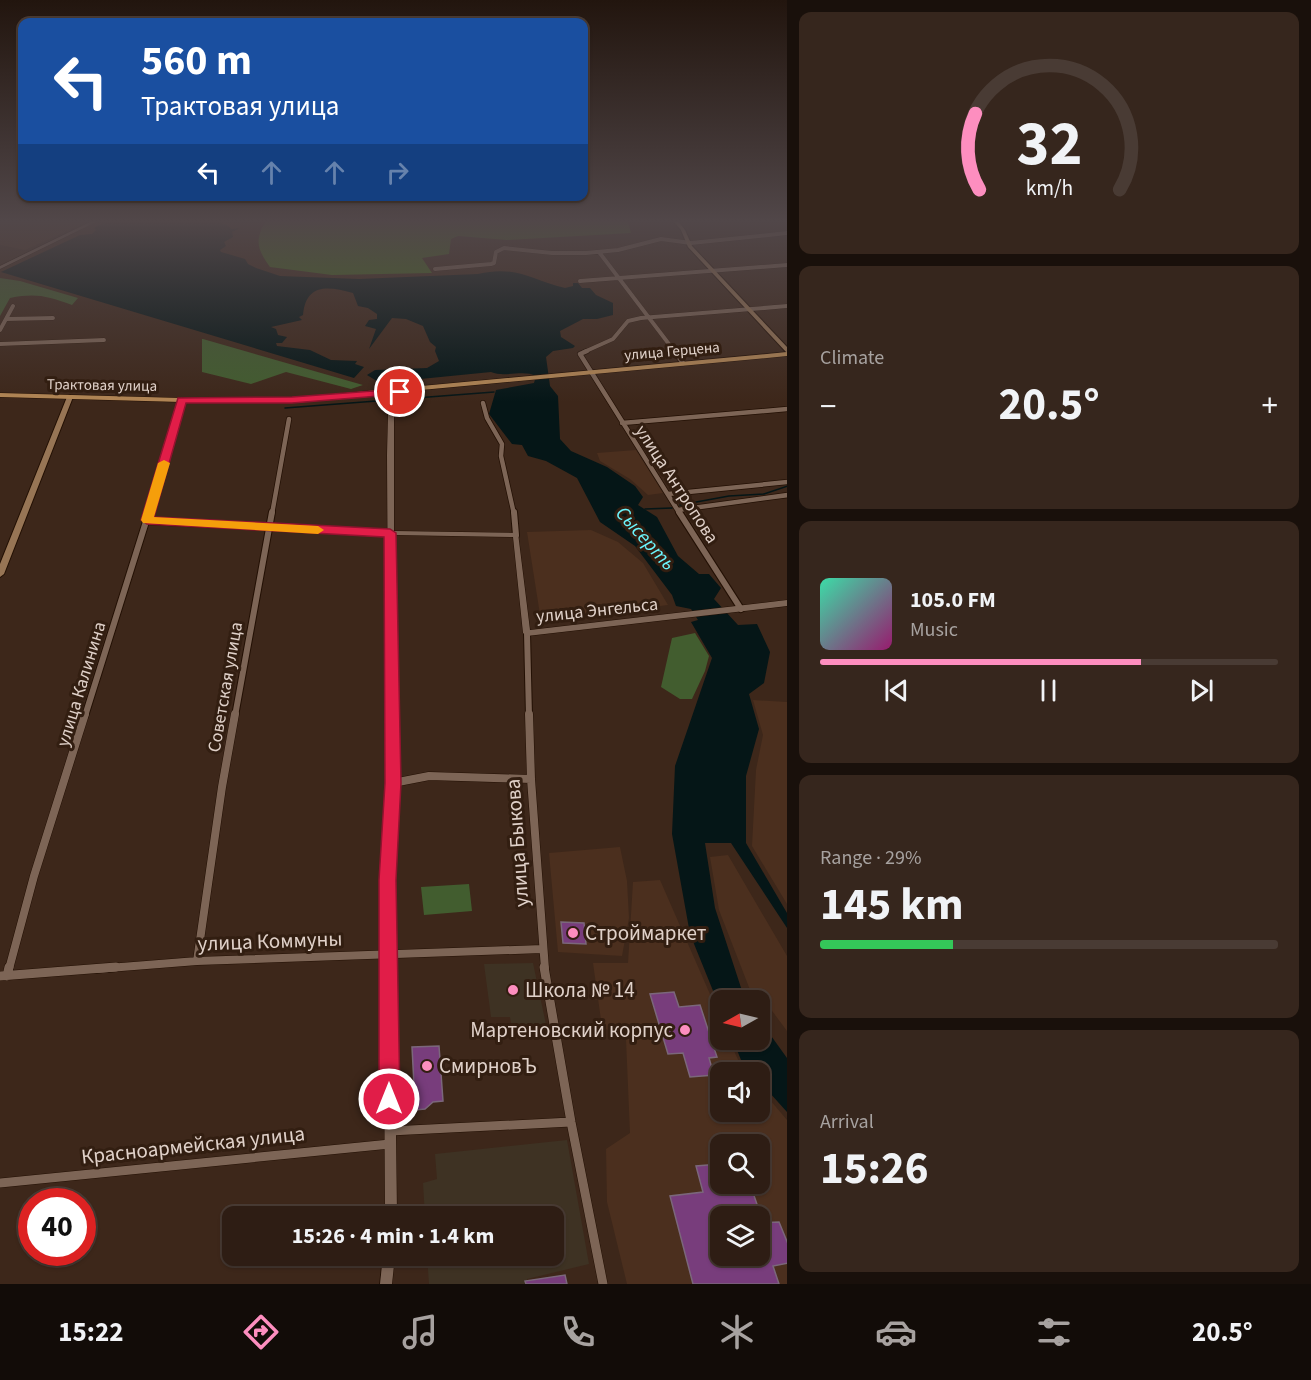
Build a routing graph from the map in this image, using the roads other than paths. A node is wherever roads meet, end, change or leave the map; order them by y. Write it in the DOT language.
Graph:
graph roads {
  1 [pos="621,282"];
  2 [pos="723,282"];
  3 [pos="13,306"];
  4 [pos="787,306"];
  5 [pos="749,309"];
  6 [pos="647,317"];
  7 [pos="53,318"];
  8 [pos="6,319"];
  9 [pos="0,330"];
  10 [pos="104,340"];
  11 [pos="0,344"];
  12 [pos="787,352"];
  13 [pos="787,353"];
  14 [pos="683,363"];
  15 [pos="591,372"];
  16 [pos="559,376"];
  17 [pos="0,395"];
  18 [pos="70,397"];
  19 [pos="181,400"];
  20 [pos="483,403"];
  21 [pos="787,409"];
  22 [pos="391,414"];
  23 [pos="289,419"];
  24 [pos="622,423"];
  25 [pos="787,482"];
  26 [pos="668,494"];
  27 [pos="787,495"];
  28 [pos="678,510"];
  29 [pos="147,520"];
  30 [pos="270,528"];
  31 [pos="390,533"];
  32 [pos="516,535"];
  33 [pos="0,574"];
  34 [pos="787,603"];
  35 [pos="741,609"];
  36 [pos="527,633"];
  37 [pos="531,779"];
  38 [pos="393,783"];
  39 [pos="542,949"];
  40 [pos="390,954"];
  41 [pos="197,961"];
  42 [pos="4,976"];
  43 [pos="571,1122"];
  44 [pos="390,1131"];
  45 [pos="390,1144"];
  46 [pos="0,1183"];
  47 [pos="391,1206"];
  48 [pos="388,1266"];
  49 [pos="386,1284"];
  50 [pos="603,1284"];
  1 -- 6 [label="street"];
  2 -- 5 [label="main road"];
  3 -- 8 [label="street"];
  4 -- 5 [label="street"];
  5 -- 6 [label="street"];
  5 -- 12 [label="main road"];
  6 -- 14 [label="street"];
  6 -- 15 [label="street, улица Антропова"];
  7 -- 8 [label="street"];
  8 -- 9 [label="street"];
  10 -- 11 [label="street"];
  13 -- 14 [label="main road, улица Герцена"];
  14 -- 15 [label="main road, улица Герцена"];
  15 -- 16 [label="main road, улица Герцена"];
  15 -- 24 [label="street, улица Антропова"];
  16 -- 19 [label="main road, Трактовая улица"];
  17 -- 18 [label="main road, Трактовая улица"];
  18 -- 19 [label="main road, Трактовая улица"];
  18 -- 33 [label="main road"];
  19 -- 29 [label="street, улица Калинина"];
  20 -- 32 [label="street, улица Быкова"];
  21 -- 24 [label="street"];
  22 -- 31 [label="street"];
  23 -- 30 [label="street, Советская улица"];
  24 -- 26 [label="street, улица Антропова"];
  25 -- 26 [label="street"];
  26 -- 28 [label="street, улица Антропова"];
  27 -- 28 [label="street"];
  28 -- 35 [label="street, улица Антропова"];
  29 -- 30 [label="street"];
  29 -- 42 [label="street, улица Калинина"];
  30 -- 31 [label="street"];
  30 -- 41 [label="street, Советская улица"];
  31 -- 32 [label="street"];
  31 -- 38 [label="street"];
  32 -- 36 [label="street, улица Быкова"];
  34 -- 35 [label="street"];
  35 -- 36 [label="street, улица Энгельса"];
  36 -- 37 [label="street, улица Быкова"];
  37 -- 38 [label="street"];
  37 -- 39 [label="street, улица Быкова"];
  38 -- 40 [label="street"];
  39 -- 40 [label="street, улица Коммуны"];
  39 -- 43 [label="street, улица Быкова"];
  40 -- 41 [label="street, улица Коммуны"];
  40 -- 44 [label="street"];
  41 -- 42 [label="street, улица Коммуны"];
  43 -- 44 [label="street"];
  43 -- 50 [label="street, улица Быкова"];
  44 -- 45 [label="street"];
  45 -- 46 [label="street, Красноармейская улица"];
  45 -- 47 [label="street"];
  48 -- 49 [label="street"];
}
